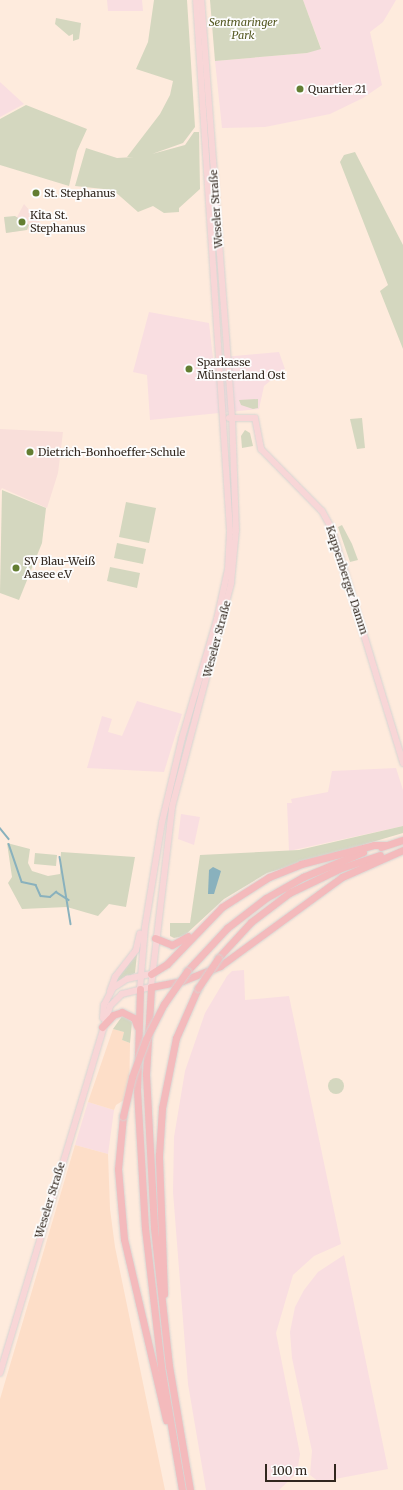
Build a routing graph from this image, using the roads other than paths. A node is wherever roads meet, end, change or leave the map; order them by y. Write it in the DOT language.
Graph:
graph roads {
  1 [pos="196,0"];
  2 [pos="202,0"];
  3 [pos="224,418"];
  4 [pos="232,418"];
  5 [pos="403,763"];
  6 [pos="403,840"];
  7 [pos="386,845"];
  8 [pos="403,849"];
  9 [pos="156,854"];
  10 [pos="166,855"];
  11 [pos="203,926"];
  12 [pos="145,927"];
  13 [pos="155,938"];
  14 [pos="151,974"];
  15 [pos="140,977"];
  16 [pos="150,987"];
  17 [pos="140,989"];
  18 [pos="109,993"];
  19 [pos="102,1027"];
  20 [pos="138,1028"];
  21 [pos="163,1306"];
  22 [pos="0,1372"];
  23 [pos="175,1450"];
  24 [pos="182,1490"];
  25 [pos="190,1490"];
  1 -- 3 [label="main road, Weseler Straße"];
  2 -- 4 [label="main road, Weseler Straße"];
  3 -- 4 [label="main road"];
  3 -- 9 [label="main road, Weseler Straße"];
  4 -- 5 [label="main road, Kappenberger Damm"];
  4 -- 10 [label="main road, Weseler Straße"];
  6 -- 7 [label="highway"];
  7 -- 11 [label="highway"];
  7 -- 23 [label="highway, bridge"];
  8 -- 16 [label="highway"];
  8 -- 21 [label="highway, bridge"];
  9 -- 10 [label="main road"];
  9 -- 12 [label="main road, Weseler Straße"];
  10 -- 13 [label="main road, Weseler Straße"];
  11 -- 13 [label="highway"];
  11 -- 14 [label="highway"];
  12 -- 15 [label="main road, Weseler Straße"];
  12 -- 18 [label="main road, Weseler Straße"];
  13 -- 14 [label="main road, Weseler Straße"];
  14 -- 15 [label="main road"];
  14 -- 16 [label="main road, Weseler Straße"];
  15 -- 17 [label="main road, Weseler Straße"];
  15 -- 18 [label="main road"];
  16 -- 17 [label="main road, Weseler Straße"];
  16 -- 21 [label="highway"];
  17 -- 19 [label="main road, Weseler Straße"];
  17 -- 20 [label="highway"];
  18 -- 19 [label="main road, Weseler Straße"];
  19 -- 20 [label="highway"];
  19 -- 22 [label="main road, Weseler Straße"];
  20 -- 23 [label="highway"];
  21 -- 25 [label="highway"];
  23 -- 24 [label="highway"];
}
